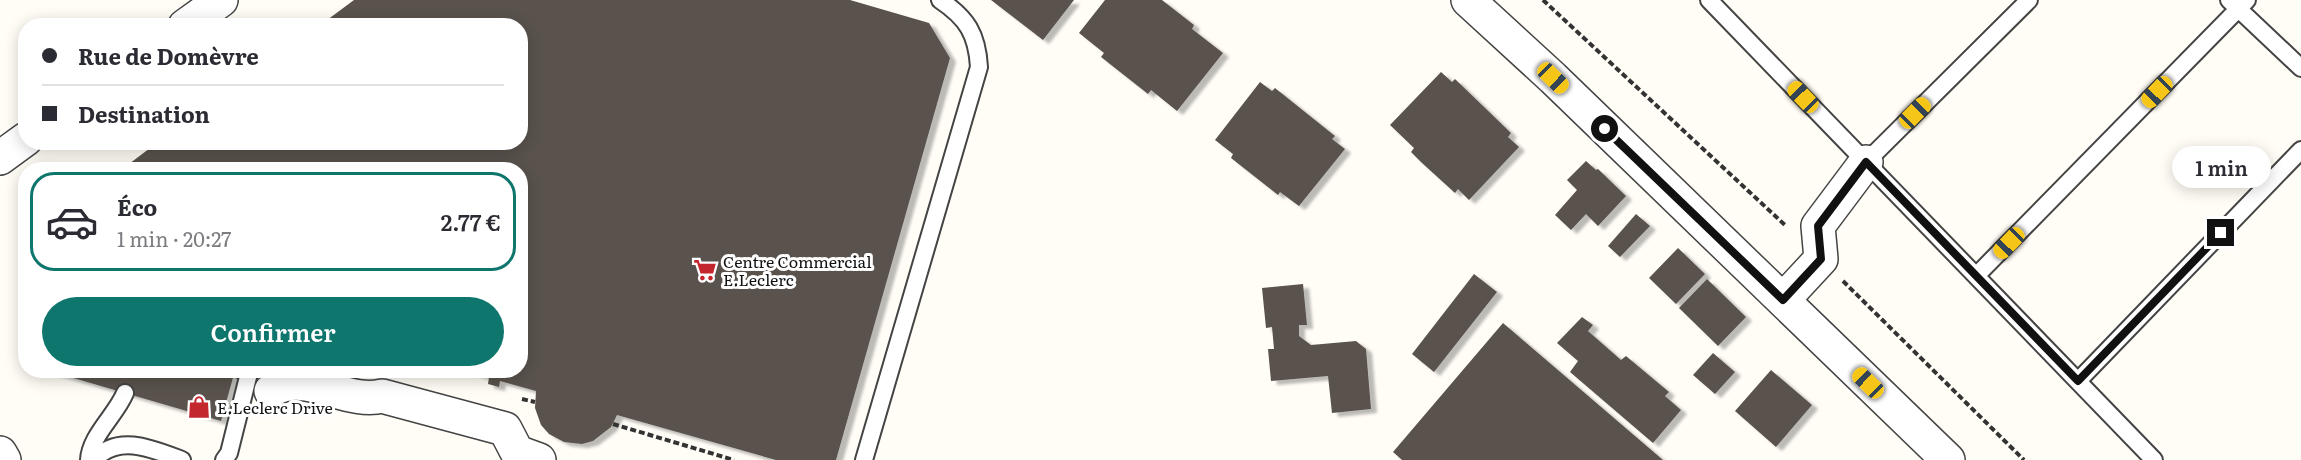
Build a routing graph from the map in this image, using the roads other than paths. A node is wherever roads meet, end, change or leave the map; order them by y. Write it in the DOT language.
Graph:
graph roads {
  1 [pos="221,0"];
  2 [pos="940,0"];
  3 [pos="1468,0"];
  4 [pos="1709,0"];
  5 [pos="2029,0"];
  6 [pos="2238,3"];
  7 [pos="196,18"];
  8 [pos="2301,68"];
  9 [pos="18,145"];
  10 [pos="2301,150"];
  11 [pos="0,158"];
  12 [pos="1866,162"];
  13 [pos="1976,276"];
  14 [pos="1783,300"];
  15 [pos="248,378"];
  16 [pos="2078,381"];
  17 [pos="271,391"];
  18 [pos="125,393"];
  19 [pos="0,453"];
  20 [pos="4,460"];
  21 [pos="89,460"];
  22 [pos="94,460"];
  23 [pos="182,460"];
  24 [pos="224,460"];
  25 [pos="539,460"];
  26 [pos="864,460"];
  27 [pos="1948,460"];
  28 [pos="2154,460"];
  1 -- 7 [label="street"];
  2 -- 26 [label="lane"];
  3 -- 14 [label="street"];
  4 -- 12 [label="lane"];
  5 -- 12 [label="lane"];
  6 -- 8 [label="lane"];
  6 -- 13 [label="lane"];
  9 -- 11 [label="street"];
  10 -- 16 [label="lane"];
  12 -- 13 [label="lane"];
  12 -- 14 [label="street"];
  13 -- 16 [label="lane"];
  14 -- 27 [label="street"];
  15 -- 24 [label="lane"];
  16 -- 28 [label="lane"];
  17 -- 25 [label="street"];
  18 -- 21 [label="lane"];
  19 -- 20 [label="street"];
  22 -- 23 [label="lane"];
}
